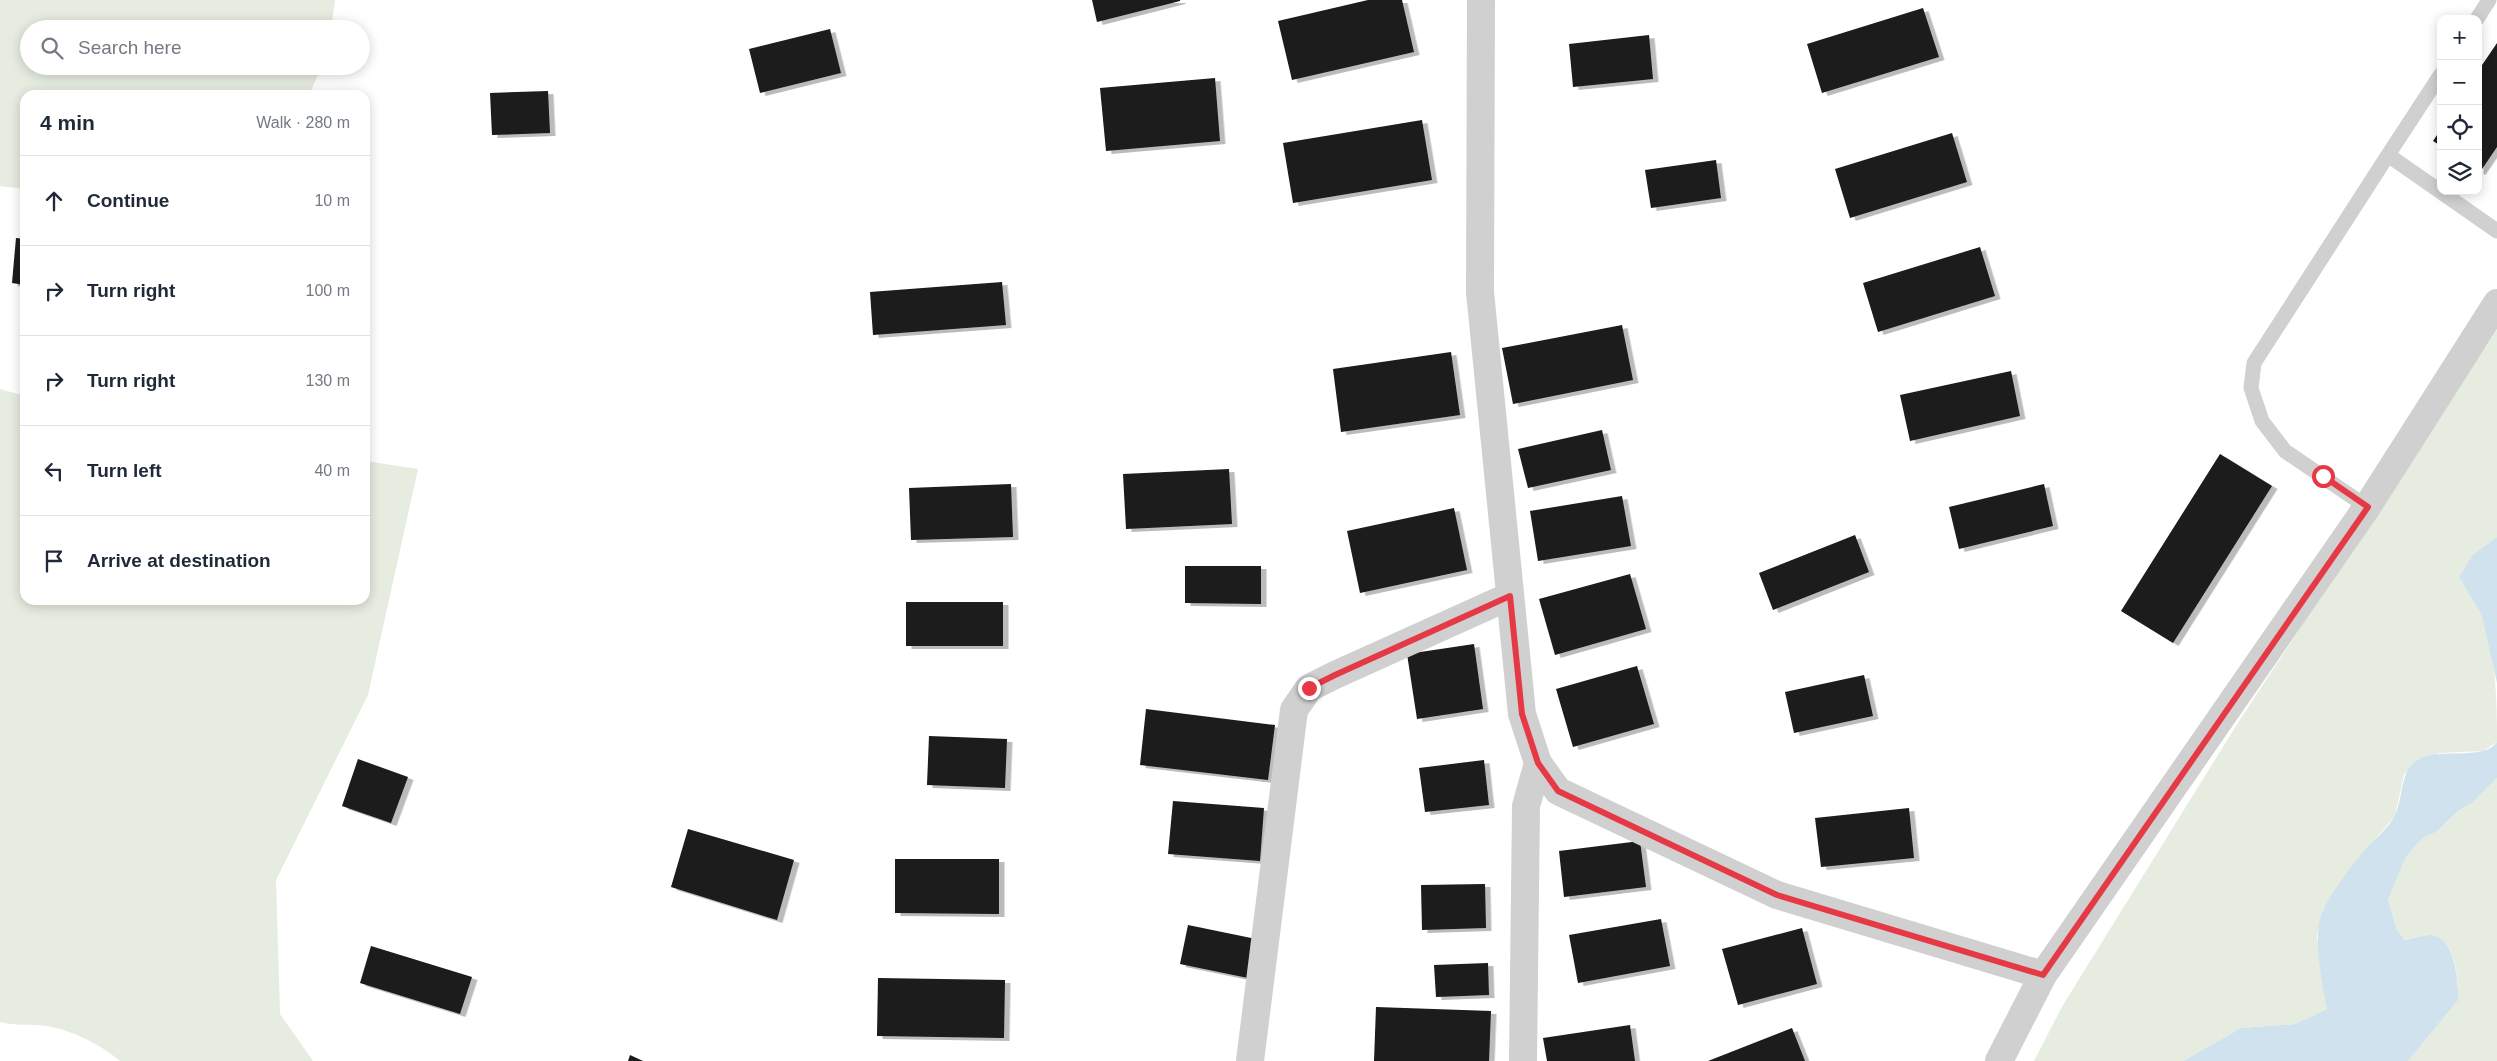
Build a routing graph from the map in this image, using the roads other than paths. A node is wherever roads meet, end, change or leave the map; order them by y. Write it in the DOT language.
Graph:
graph roads {
  1 [pos="1481,0"];
  2 [pos="2489,0"];
  3 [pos="2480,15"];
  4 [pos="2437,80"];
  5 [pos="2388,155"];
  6 [pos="2497,231"];
  7 [pos="2497,303"];
  8 [pos="2368,507"];
  9 [pos="1510,596"];
  10 [pos="1538,763"];
  11 [pos="2043,975"];
  12 [pos="1250,1061"];
  13 [pos="1523,1061"];
  14 [pos="1999,1061"];
  1 -- 9 [label="street"];
  2 -- 3 [label="lane"];
  4 -- 5 [label="lane"];
  5 -- 6 [label="lane"];
  5 -- 8 [label="lane"];
  7 -- 8 [label="street"];
  8 -- 11 [label="street"];
  9 -- 10 [label="street"];
  9 -- 12 [label="street"];
  10 -- 11 [label="street"];
  10 -- 13 [label="street"];
  11 -- 14 [label="street"];
}
